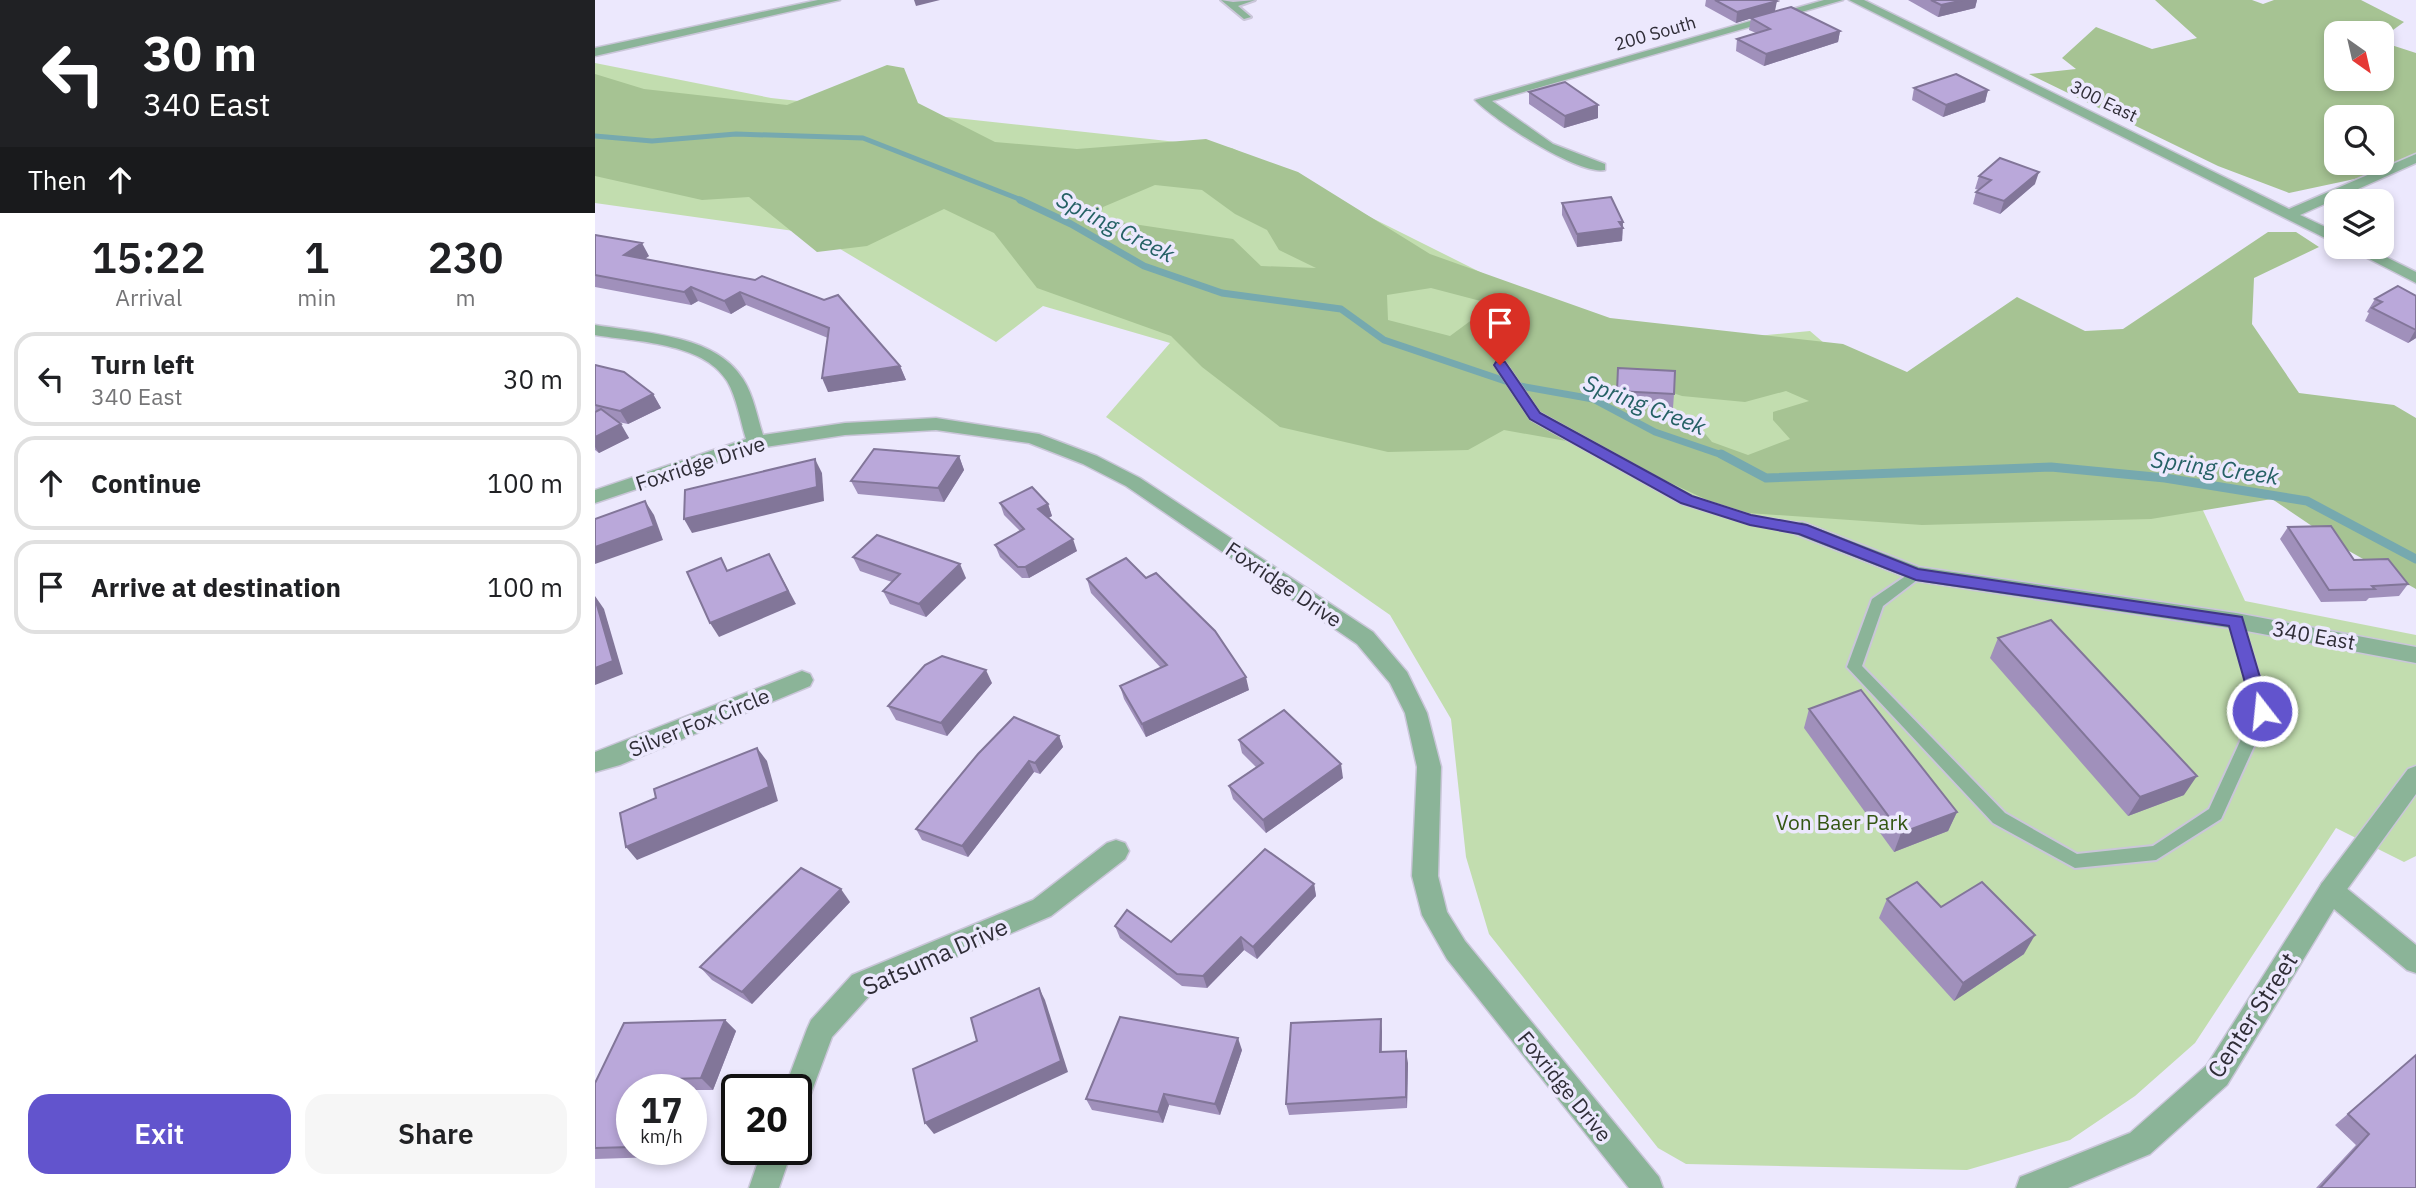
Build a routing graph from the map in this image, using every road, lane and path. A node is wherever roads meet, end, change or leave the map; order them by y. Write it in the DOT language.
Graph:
graph roads {
  1 [pos="834,0"];
  2 [pos="1251,0"];
  3 [pos="1836,0"];
  4 [pos="1855,0"];
  5 [pos="1228,2"];
  6 [pos="1247,17"];
  7 [pos="595,52"];
  8 [pos="2416,158"];
  9 [pos="1601,167"];
  10 [pos="2289,214"];
  11 [pos="2324,232"];
  12 [pos="2378,259"];
  13 [pos="2416,278"];
  14 [pos="595,330"];
  15 [pos="1500,365"];
  16 [pos="756,442"];
  17 [pos="595,497"];
  18 [pos="1802,529"];
  19 [pos="1916,574"];
  20 [pos="2236,621"];
  21 [pos="2416,655"];
  22 [pos="802,680"];
  23 [pos="595,762"];
  24 [pos="2416,776"];
  25 [pos="1116,850"];
  26 [pos="2331,891"];
  27 [pos="2416,961"];
  28 [pos="804,1074"];
  29 [pos="772,1165"];
  30 [pos="764,1188"];
  31 [pos="1648,1188"];
  32 [pos="2031,1188"];
  1 -- 7 [label="street"];
  2 -- 5 [label="lane"];
  3 -- 9 [label="street, 200 South"];
  4 -- 10 [label="street, 300 East"];
  5 -- 6 [label="lane"];
  8 -- 10 [label="street"];
  10 -- 11 [label="street, 300 East"];
  12 -- 13 [label="street"];
  14 -- 16 [label="street"];
  15 -- 18 [label="lane"];
  16 -- 17 [label="street, Foxridge Drive"];
  16 -- 31 [label="street, Foxridge Drive"];
  18 -- 19 [label="street, 340 East"];
  19 -- 20 [label="street, 340 East"];
  19 -- 20 [label="lane"];
  20 -- 21 [label="street, 340 East"];
  22 -- 23 [label="street, Silver Fox Circle"];
  24 -- 26 [label="street, Center Street"];
  25 -- 28 [label="street, Satsuma Drive"];
  26 -- 27 [label="street"];
  26 -- 32 [label="street, Center Street"];
  29 -- 30 [label="street"];
}
